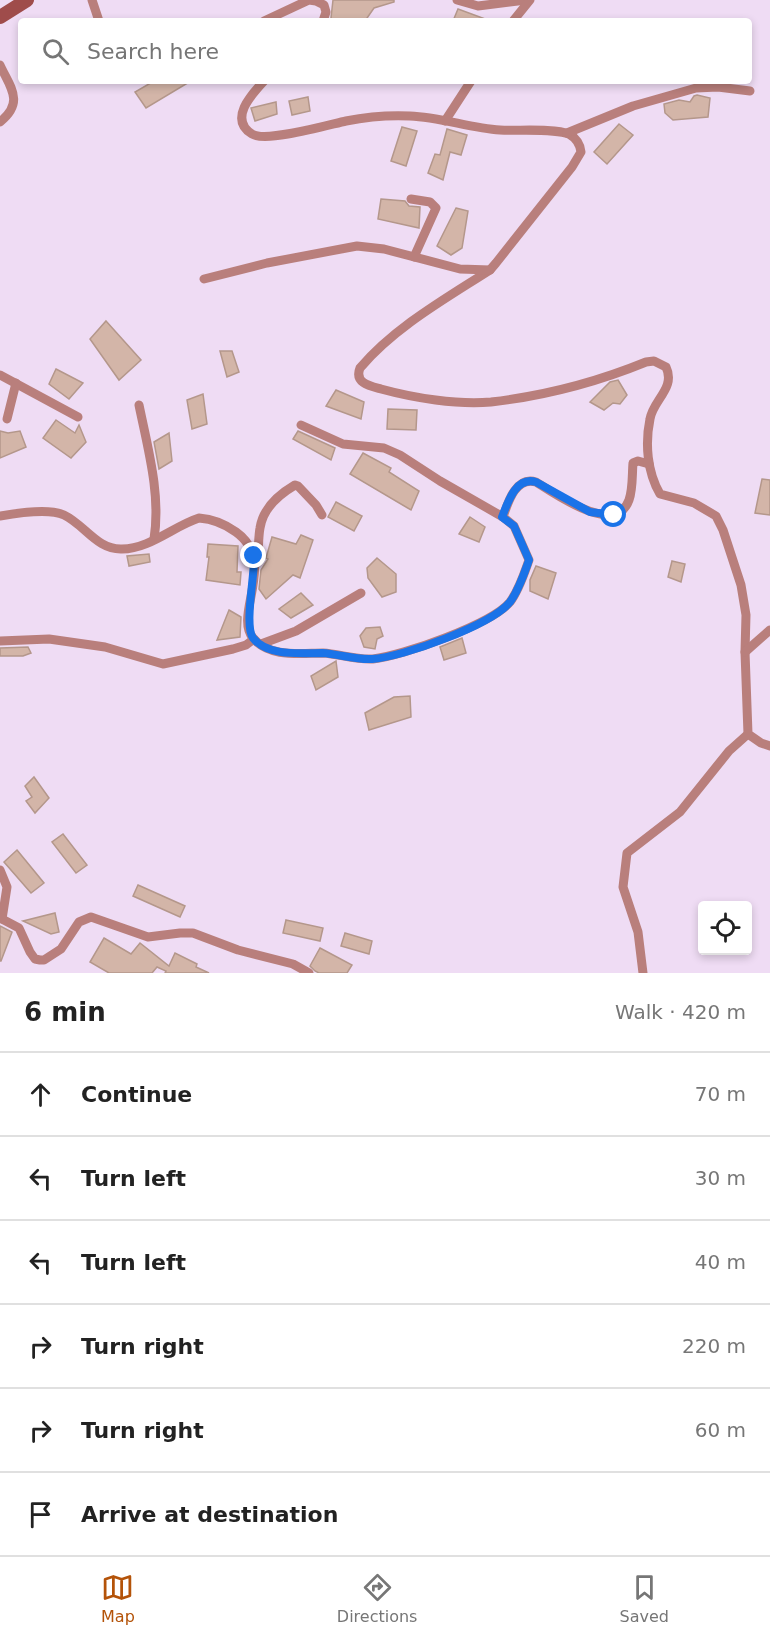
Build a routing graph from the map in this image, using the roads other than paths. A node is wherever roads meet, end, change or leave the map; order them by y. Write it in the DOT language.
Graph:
graph roads {
  1 [pos="27,0"];
  2 [pos="92,0"];
  3 [pos="457,0"];
  4 [pos="526,0"];
  5 [pos="530,0"];
  6 [pos="0,17"];
  7 [pos="98,18"];
  8 [pos="270,18"];
  9 [pos="324,18"];
  10 [pos="515,18"];
  11 [pos="0,65"];
  12 [pos="262,84"];
  13 [pos="469,84"];
  14 [pos="750,91"];
  15 [pos="445,121"];
  16 [pos="0,122"];
  17 [pos="567,133"];
  18 [pos="411,199"];
  19 [pos="414,257"];
  20 [pos="490,270"];
  21 [pos="204,279"];
  22 [pos="0,375"];
  23 [pos="16,383"];
  24 [pos="139,405"];
  25 [pos="78,417"];
  26 [pos="7,419"];
  27 [pos="301,425"];
  28 [pos="650,464"];
  29 [pos="0,516"];
  30 [pos="322,516"];
  31 [pos="502,517"];
  32 [pos="154,539"];
  33 [pos="254,573"];
  34 [pos="361,593"];
  35 [pos="770,630"];
  36 [pos="0,640"];
  37 [pos="257,641"];
  38 [pos="745,652"];
  39 [pos="748,734"];
  40 [pos="770,746"];
  41 [pos="0,870"];
  42 [pos="1,918"];
  43 [pos="309,973"];
  44 [pos="643,973"];
  1 -- 6 [label="street"];
  2 -- 7 [label="street"];
  3 -- 4 [label="street"];
  5 -- 10 [label="street"];
  8 -- 9 [label="street"];
  11 -- 16 [label="street"];
  12 -- 15 [label="street"];
  13 -- 15 [label="street"];
  14 -- 17 [label="street"];
  15 -- 17 [label="street"];
  17 -- 20 [label="street"];
  18 -- 19 [label="street"];
  19 -- 20 [label="street"];
  19 -- 21 [label="street"];
  20 -- 28 [label="street"];
  22 -- 23 [label="street"];
  23 -- 25 [label="street"];
  23 -- 26 [label="street"];
  24 -- 32 [label="street"];
  27 -- 31 [label="street"];
  28 -- 31 [label="street"];
  28 -- 38 [label="street"];
  29 -- 32 [label="street"];
  30 -- 33 [label="street"];
  31 -- 37 [label="street"];
  32 -- 33 [label="street"];
  33 -- 37 [label="street"];
  34 -- 37 [label="street"];
  35 -- 38 [label="street"];
  36 -- 37 [label="street"];
  38 -- 39 [label="street"];
  39 -- 40 [label="street"];
  39 -- 44 [label="street"];
  41 -- 42 [label="street"];
  42 -- 43 [label="street"];
}
